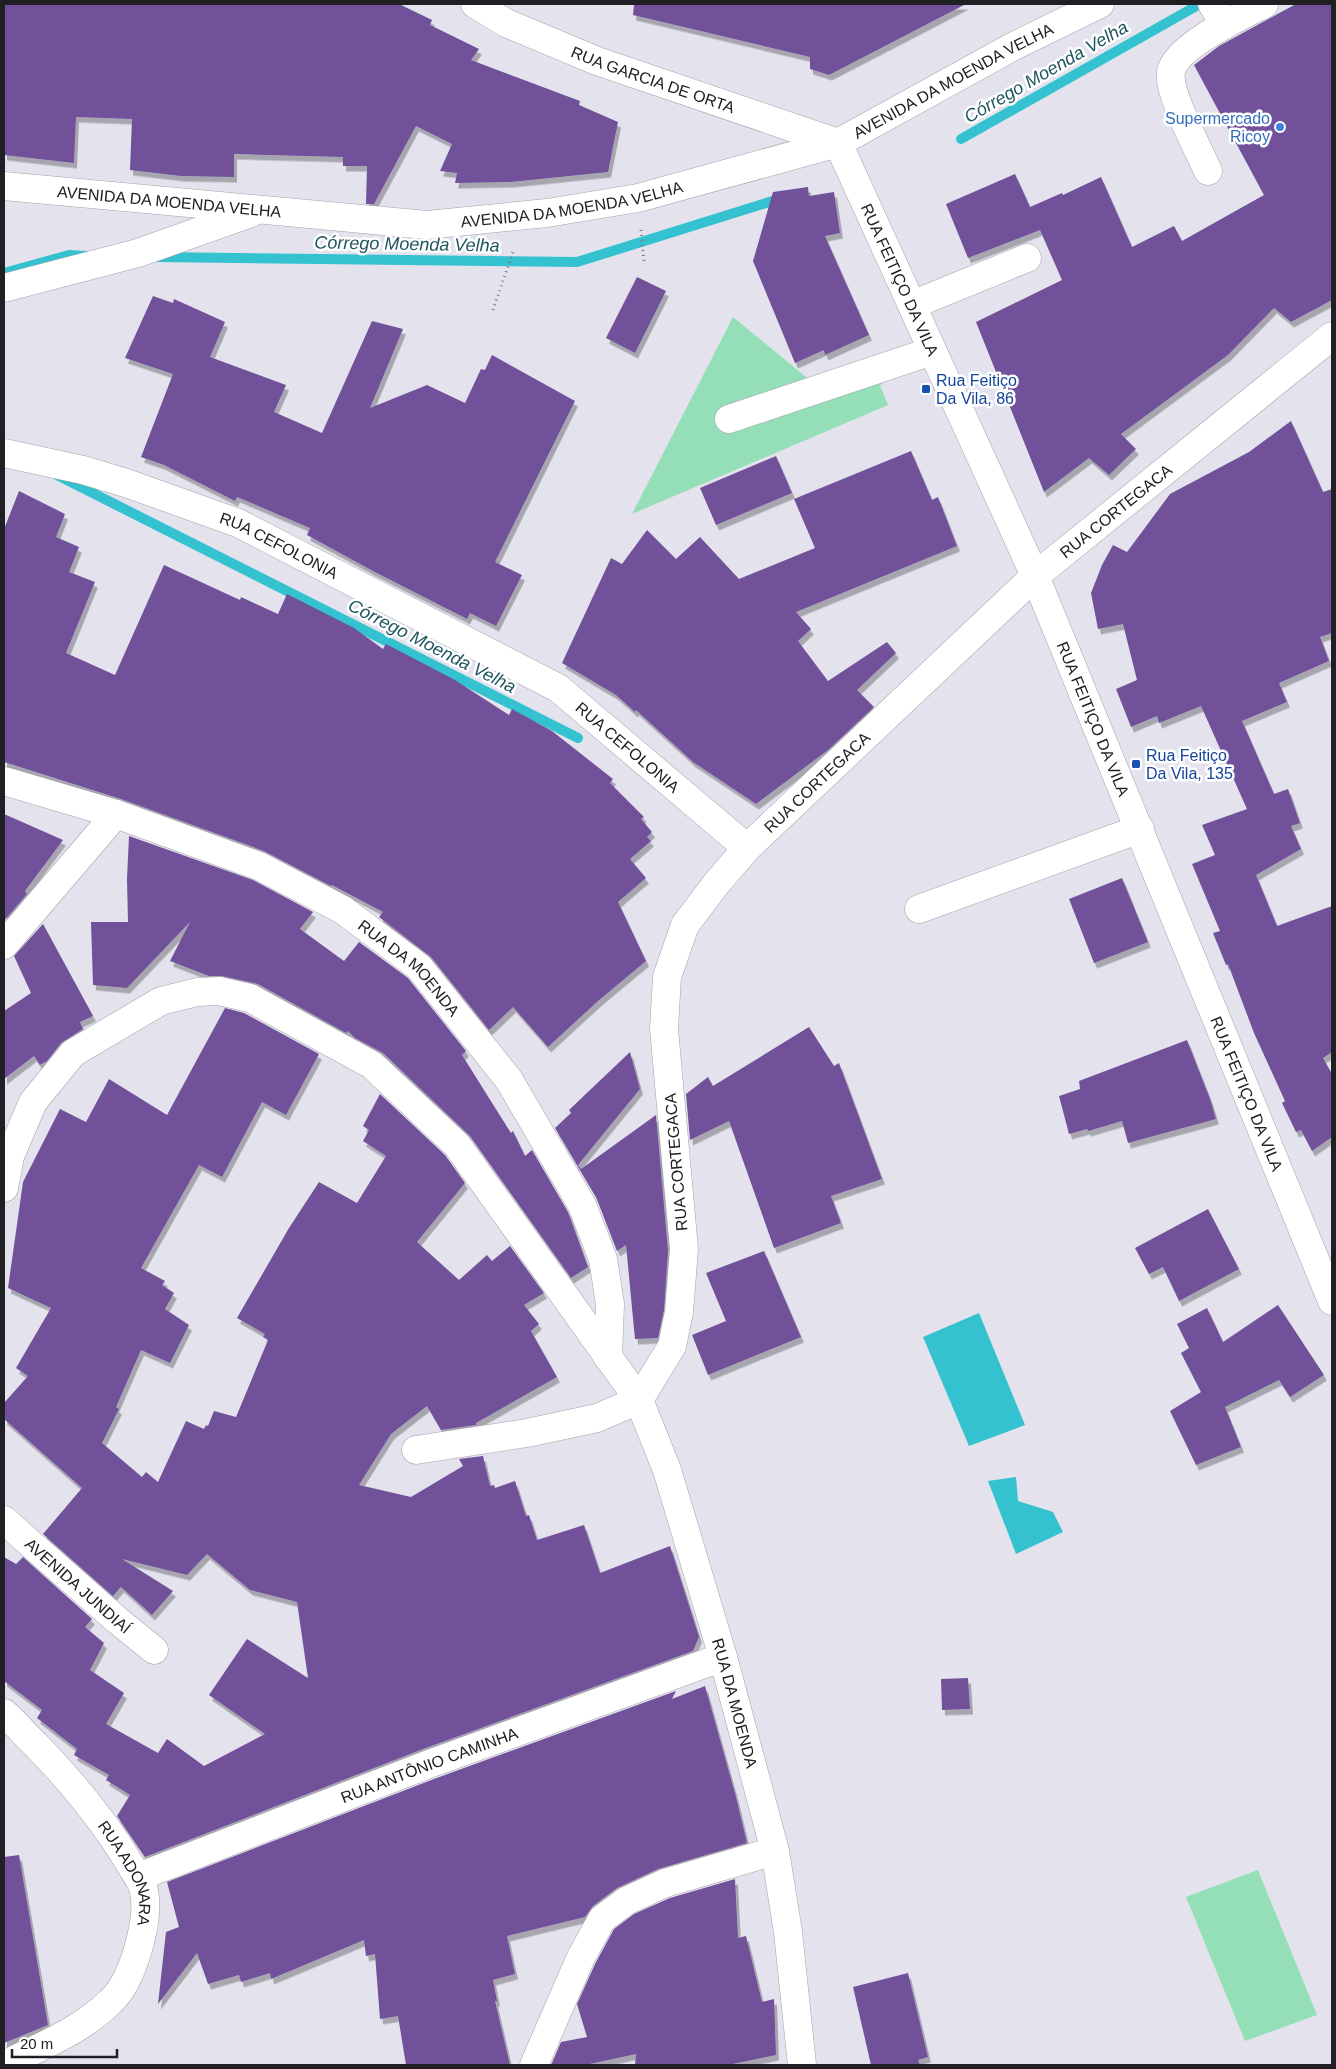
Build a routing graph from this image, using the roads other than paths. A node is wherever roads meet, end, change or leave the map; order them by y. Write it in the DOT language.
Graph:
graph roads {
  1 [pos="475,4"];
  2 [pos="1100,4"];
  3 [pos="1264,4"];
  4 [pos="1219,14"];
  5 [pos="838,143"];
  6 [pos="1208,171"];
  7 [pos="4,186"];
  8 [pos="259,210"];
  9 [pos="1027,258"];
  10 [pos="4,288"];
  11 [pos="912,305"];
  12 [pos="1332,336"];
  13 [pos="932,351"];
  14 [pos="729,419"];
  15 [pos="4,453"];
  16 [pos="1035,576"];
  17 [pos="4,781"];
  18 [pos="116,814"];
  19 [pos="1140,829"];
  20 [pos="747,848"];
  21 [pos="919,910"];
  22 [pos="4,945"];
  23 [pos="4,1188"];
  24 [pos="1332,1301"];
  25 [pos="608,1358"];
  26 [pos="639,1400"];
  27 [pos="416,1450"];
  28 [pos="4,1520"];
  29 [pos="154,1650"];
  30 [pos="723,1657"];
  31 [pos="4,1713"];
  32 [pos="774,1851"];
  33 [pos="138,1877"];
  34 [pos="4,2065"];
  35 [pos="534,2065"];
  36 [pos="802,2065"];
  1 -- 5 [label="street, RUA GARCIA DE ORTA"];
  2 -- 5 [label="street, AVENIDA DA MOENDA VELHA"];
  3 -- 4 [label="street"];
  4 -- 6 [label="street"];
  5 -- 8 [label="street, AVENIDA DA MOENDA VELHA"];
  5 -- 11 [label="street, RUA FEITIÇO DA VILA"];
  7 -- 8 [label="street, AVENIDA DA MOENDA VELHA"];
  8 -- 10 [label="street"];
  9 -- 11 [label="street"];
  11 -- 13 [label="street, RUA FEITIÇO DA VILA"];
  12 -- 16 [label="street, RUA CORTEGACA"];
  13 -- 14 [label="street"];
  13 -- 16 [label="street, RUA FEITIÇO DA VILA"];
  15 -- 20 [label="street, RUA CEFOLONIA"];
  16 -- 19 [label="street, RUA FEITIÇO DA VILA"];
  16 -- 20 [label="street, RUA CORTEGACA"];
  17 -- 18 [label="street, RUA DA MOENDA"];
  18 -- 22 [label="street"];
  18 -- 25 [label="street, RUA DA MOENDA"];
  19 -- 21 [label="street"];
  19 -- 24 [label="street, RUA FEITIÇO DA VILA"];
  20 -- 26 [label="street, RUA CORTEGACA"];
  23 -- 25 [label="street, RUA DA MOENDA"];
  25 -- 26 [label="street, RUA DA MOENDA"];
  26 -- 27 [label="street"];
  26 -- 30 [label="street, RUA DA MOENDA"];
  28 -- 29 [label="street, AVENIDA JUNDIAÍ"];
  30 -- 32 [label="street, RUA DA MOENDA"];
  30 -- 33 [label="street, RUA ANTÔNIO CAMINHA"];
  31 -- 33 [label="street, RUA ADONARA"];
  32 -- 35 [label="street"];
  32 -- 36 [label="street, RUA DA MOENDA"];
  33 -- 34 [label="street, RUA ADONARA"];
}
